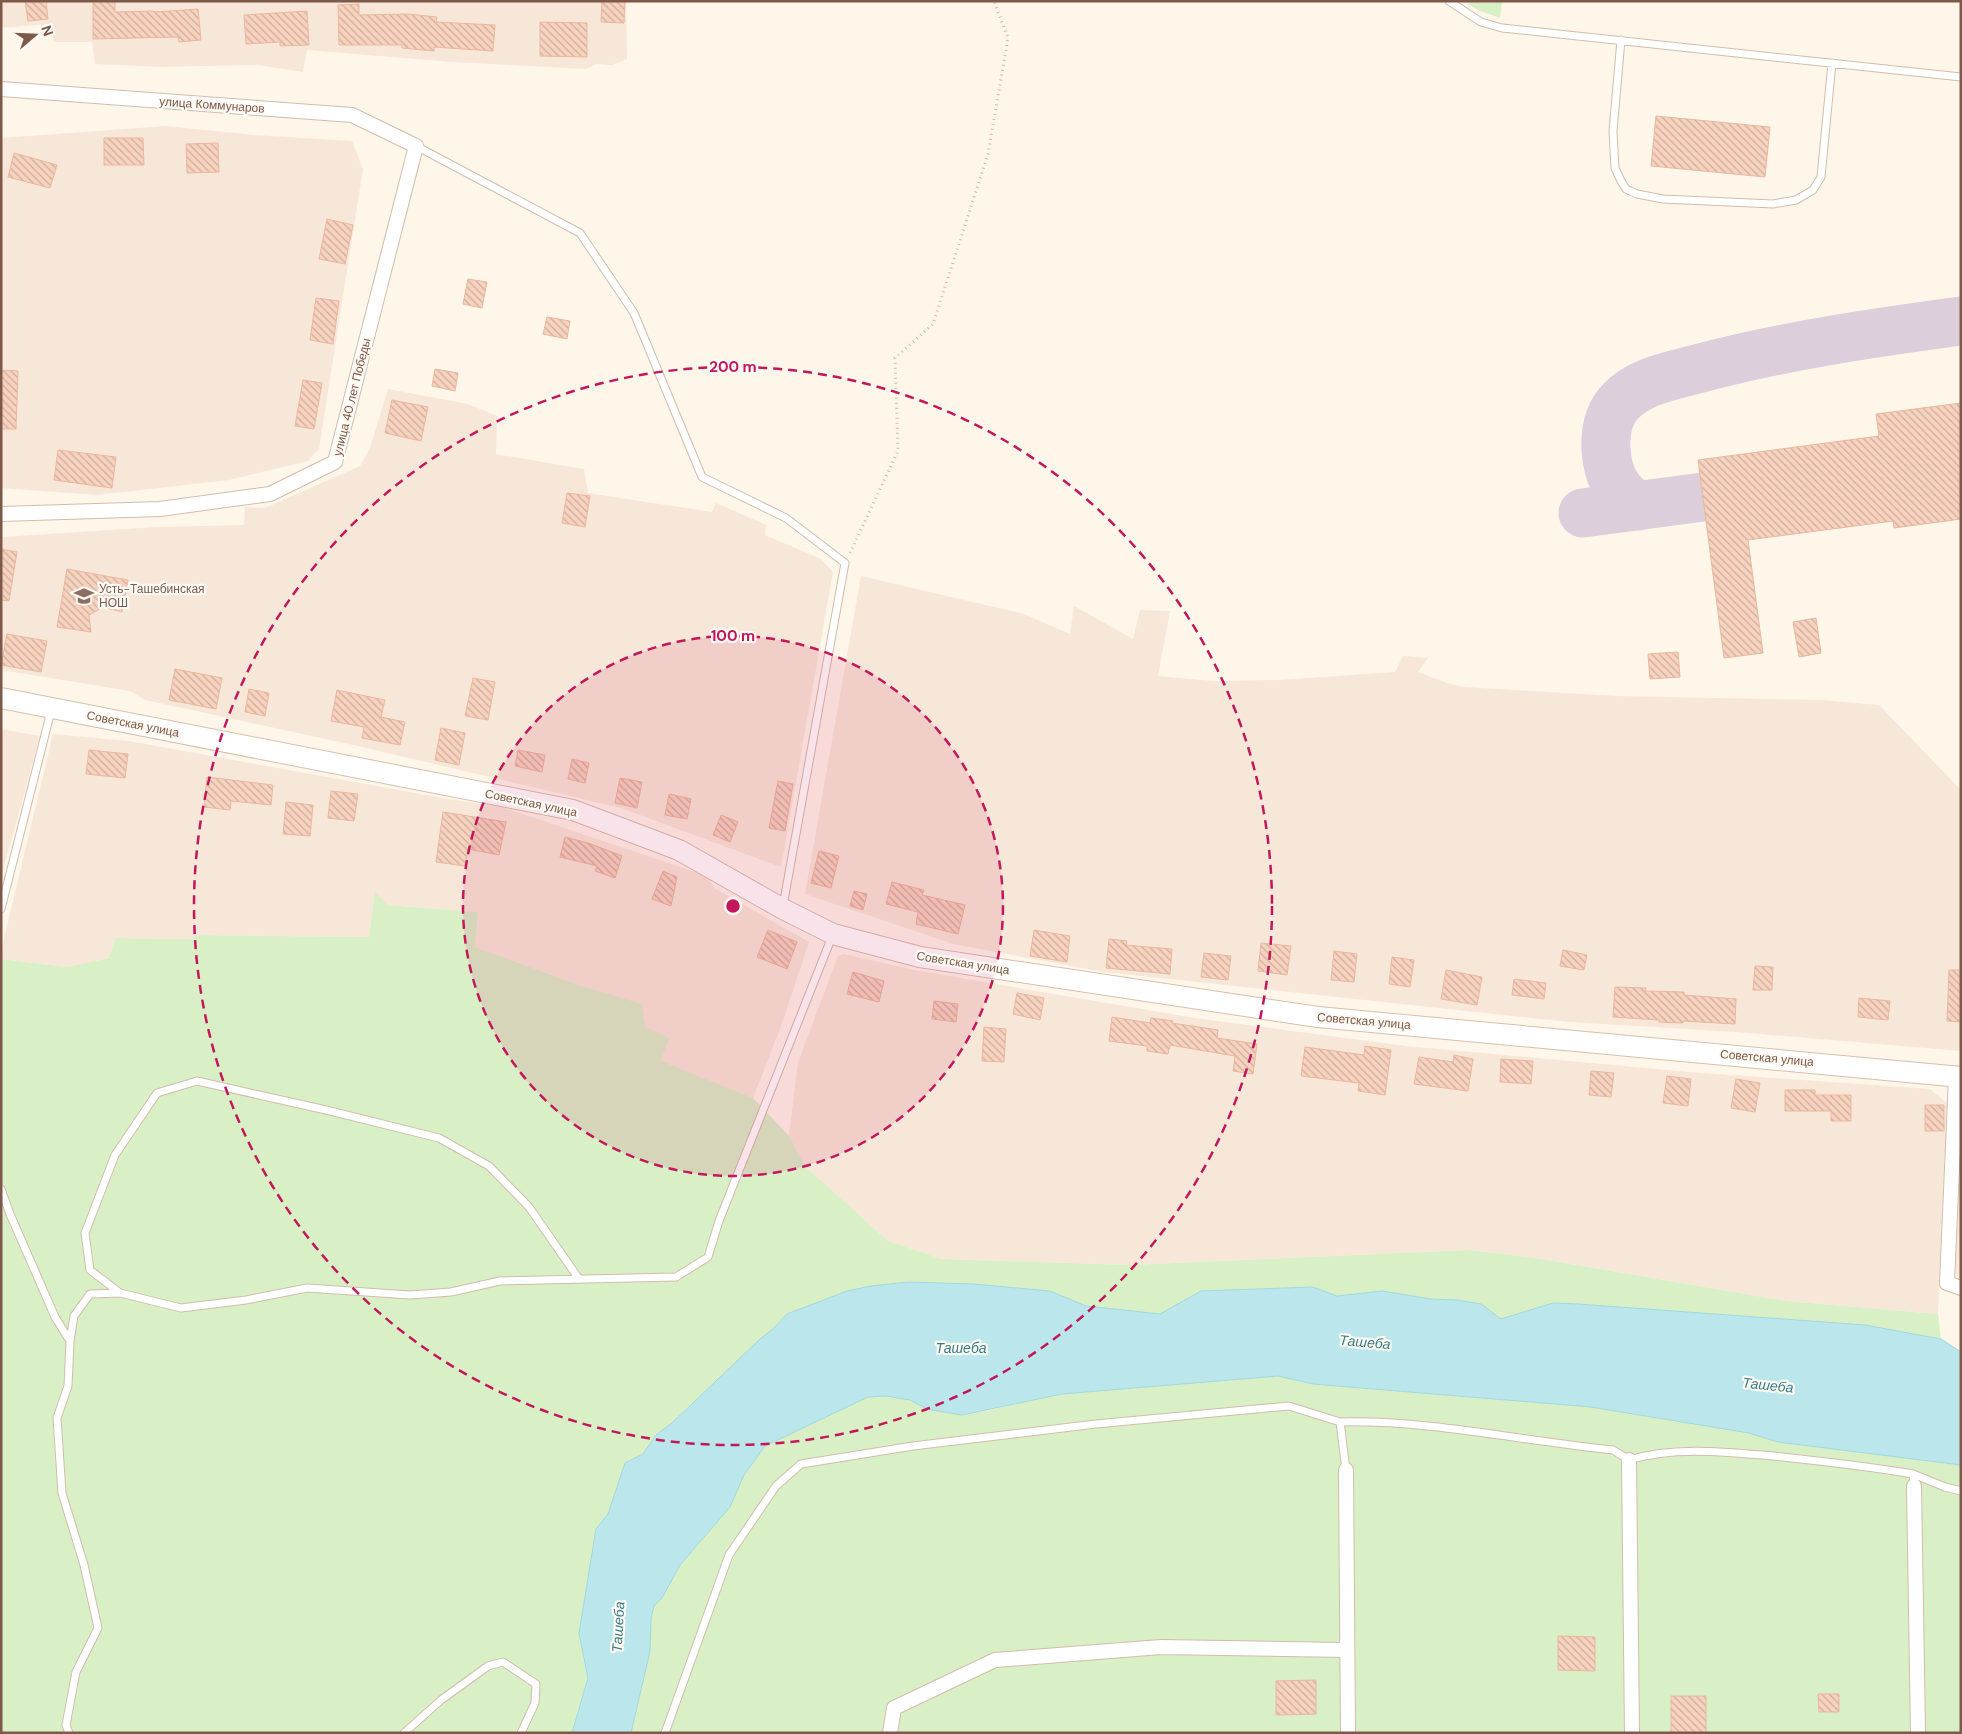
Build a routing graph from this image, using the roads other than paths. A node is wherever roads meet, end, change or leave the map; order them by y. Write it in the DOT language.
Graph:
graph roads {
  1 [pos="1449,1"];
  2 [pos="1621,40"];
  3 [pos="1832,63"];
  4 [pos="1961,77"];
  5 [pos="1,89"];
  6 [pos="416,146"];
  7 [pos="1,514"];
  8 [pos="1,698"];
  9 [pos="52,708"];
  10 [pos="1,909"];
  11 [pos="783,909"];
  12 [pos="833,934"];
  13 [pos="1959,1076"];
  14 [pos="1,1189"];
  15 [pos="578,1279"];
  16 [pos="1961,1288"];
  17 [pos="120,1293"];
  18 [pos="70,1342"];
  19 [pos="1340,1422"];
  20 [pos="1630,1460"];
  21 [pos="1346,1470"];
  22 [pos="1914,1480"];
  23 [pos="1961,1491"];
  24 [pos="1347,1650"];
  25 [pos="69,1733"];
  26 [pos="404,1733"];
  27 [pos="521,1733"];
  28 [pos="666,1733"];
  29 [pos="890,1733"];
  30 [pos="1348,1733"];
  31 [pos="1632,1733"];
  32 [pos="1918,1733"];
  1 -- 2 [label="lane"];
  2 -- 3 [label="lane"];
  2 -- 3 [label="lane"];
  3 -- 4 [label="lane"];
  5 -- 6 [label="street, улица Коммунаров"];
  6 -- 7 [label="street, улица 40 лет Победы"];
  6 -- 11 [label="lane"];
  8 -- 9 [label="street, Советская улица"];
  9 -- 10 [label="lane"];
  9 -- 11 [label="street, Советская улица"];
  11 -- 12 [label="street, Советская улица"];
  12 -- 13 [label="street, Советская улица"];
  12 -- 15 [label="lane"];
  13 -- 16 [label="street"];
  14 -- 18 [label="lane"];
  15 -- 17 [label="lane"];
  15 -- 17 [label="lane"];
  17 -- 18 [label="lane"];
  18 -- 25 [label="lane"];
  19 -- 20 [label="lane"];
  19 -- 21 [label="lane"];
  19 -- 28 [label="lane"];
  20 -- 22 [label="lane"];
  20 -- 31 [label="street"];
  21 -- 24 [label="street"];
  22 -- 23 [label="lane"];
  22 -- 32 [label="street"];
  24 -- 29 [label="street"];
  24 -- 30 [label="street"];
  26 -- 27 [label="lane"];
}
